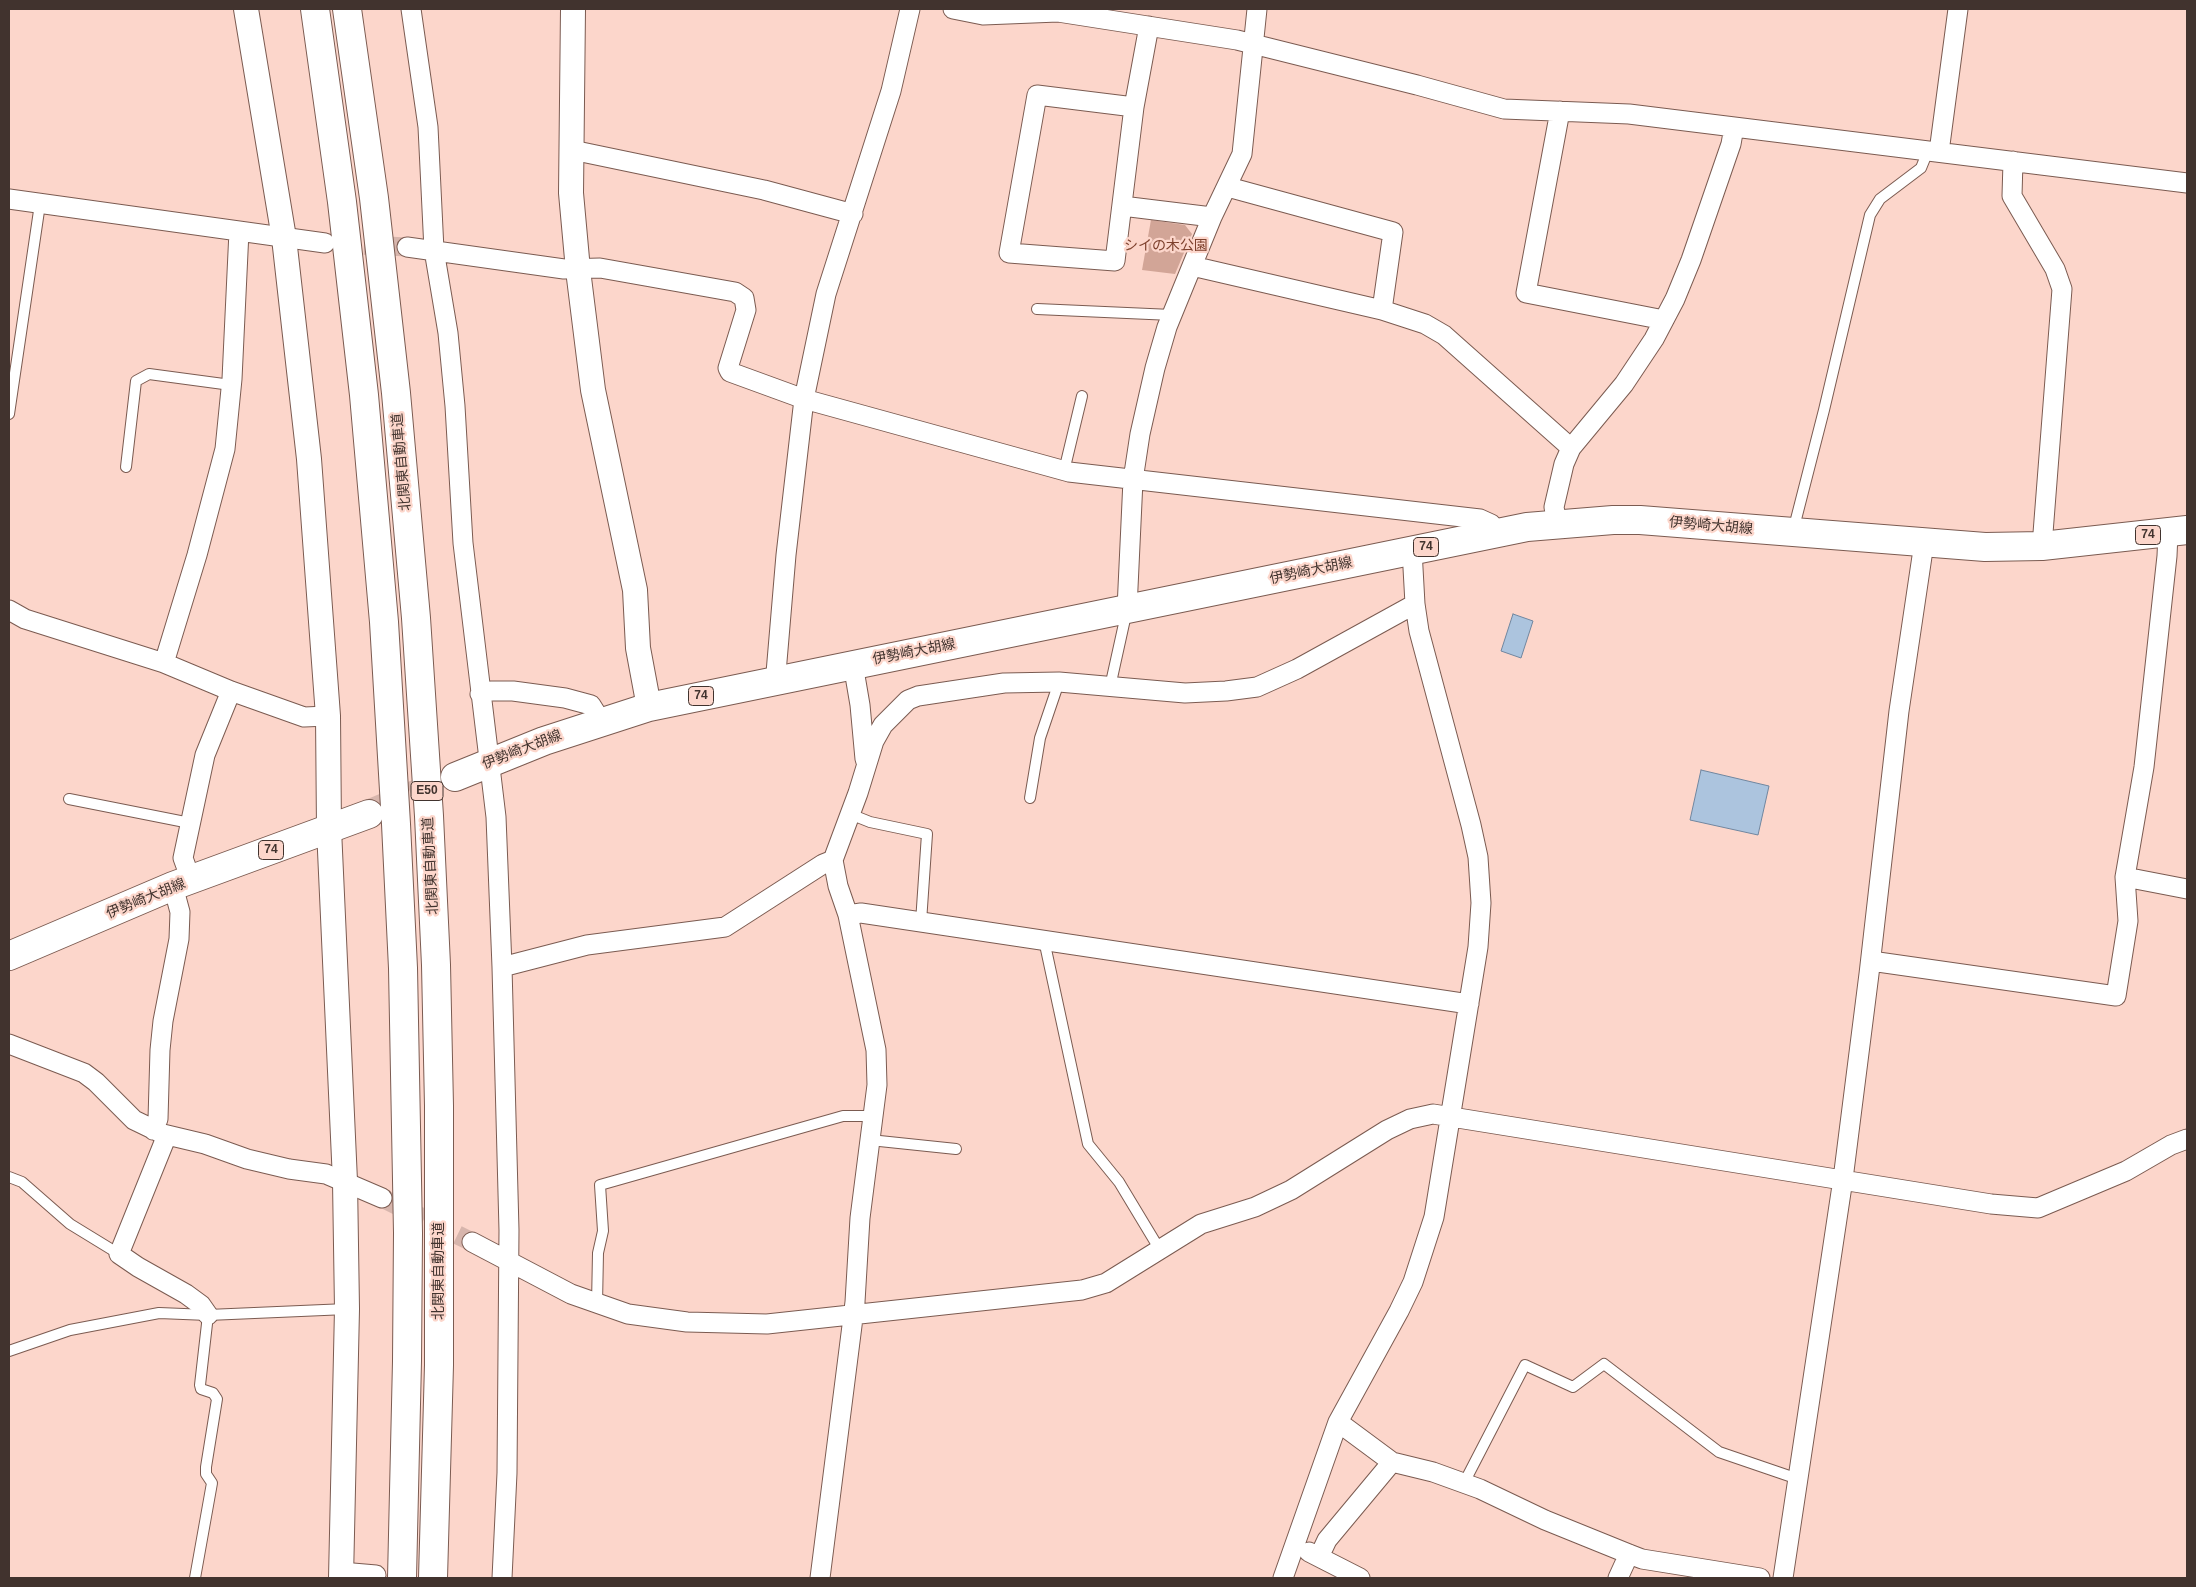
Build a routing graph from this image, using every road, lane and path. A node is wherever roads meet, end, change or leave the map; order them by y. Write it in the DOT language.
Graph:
graph roads {
  1 [pos="246,9"];
  2 [pos="315,9"];
  3 [pos="347,9"];
  4 [pos="411,9"];
  5 [pos="573,9"];
  6 [pos="910,9"];
  7 [pos="953,9"];
  8 [pos="1257,9"];
  9 [pos="1958,9"];
  10 [pos="1149,26"];
  11 [pos="1253,45"];
  12 [pos="1134,107"];
  13 [pos="1560,111"];
  14 [pos="1734,127"];
  15 [pos="572,150"];
  16 [pos="1933,152"];
  17 [pos="2013,161"];
  18 [pos="2187,182"];
  19 [pos="1228,187"];
  20 [pos="9,199"];
  21 [pos="40,204"];
  22 [pos="1122,206"];
  23 [pos="853,214"];
  24 [pos="1212,216"];
  25 [pos="239,231"];
  26 [pos="284,238"];
  27 [pos="325,243"];
  28 [pos="407,247"];
  29 [pos="434,250"];
  30 [pos="1192,266"];
  31 [pos="578,270"];
  32 [pos="1037,308"];
  33 [pos="1382,310"];
  34 [pos="1172,315"];
  35 [pos="1664,320"];
  36 [pos="231,385"];
  37 [pos="1082,396"];
  38 [pos="804,399"];
  39 [pos="9,414"];
  40 [pos="1571,448"];
  41 [pos="126,467"];
  42 [pos="1064,471"];
  43 [pos="1133,480"];
  44 [pos="1557,524"];
  45 [pos="2178,531"];
  46 [pos="1497,532"];
  47 [pos="1792,532"];
  48 [pos="1924,543"];
  49 [pos="2042,546"];
  50 [pos="1412,550"];
  51 [pos="1415,604"];
  52 [pos="1127,609"];
  53 [pos="9,610"];
  54 [pos="164,663"];
  55 [pos="853,664"];
  56 [pos="777,679"];
  57 [pos="1059,682"];
  58 [pos="1110,687"];
  59 [pos="231,690"];
  60 [pos="480,694"];
  61 [pos="649,707"];
  62 [pos="328,716"];
  63 [pos="601,721"];
  64 [pos="490,762"];
  65 [pos="865,767"];
  66 [pos="455,777"];
  67 [pos="1030,798"];
  68 [pos="69,799"];
  69 [pos="369,814"];
  70 [pos="850,814"];
  71 [pos="190,824"];
  72 [pos="329,829"];
  73 [pos="833,860"];
  74 [pos="2125,877"];
  75 [pos="182,883"];
  76 [pos="2187,889"];
  77 [pos="848,915"];
  78 [pos="921,922"];
  79 [pos="1044,940"];
  80 [pos="9,956"];
  81 [pos="1871,961"];
  82 [pos="502,967"];
  83 [pos="1469,1004"];
  84 [pos="9,1044"];
  85 [pos="874,1116"];
  86 [pos="1452,1117"];
  87 [pos="160,1133"];
  88 [pos="2187,1139"];
  89 [pos="870,1140"];
  90 [pos="956,1149"];
  91 [pos="9,1177"];
  92 [pos="1843,1179"];
  93 [pos="345,1181"];
  94 [pos="382,1198"];
  95 [pos="472,1242"];
  96 [pos="1160,1250"];
  97 [pos="119,1254"];
  98 [pos="508,1261"];
  99 [pos="597,1304"];
  100 [pos="347,1309"];
  101 [pos="853,1314"];
  102 [pos="208,1315"];
  103 [pos="9,1351"];
  104 [pos="1338,1422"];
  105 [pos="1392,1462"];
  106 [pos="1798,1479"];
  107 [pos="1464,1483"];
  108 [pos="1294,1544"];
  109 [pos="1629,1554"];
  110 [pos="1319,1557"];
  111 [pos="341,1575"];
  112 [pos="389,1577"];
  113 [pos="195,1578"];
  114 [pos="433,1578"];
  115 [pos="502,1578"];
  116 [pos="820,1578"];
  117 [pos="1283,1578"];
  118 [pos="1360,1578"];
  119 [pos="1618,1578"];
  120 [pos="1760,1578"];
  121 [pos="1783,1578"];
  1 -- 26 [label="street"];
  2 -- 112 [label="main road, E50"];
  3 -- 114 [label="main road, 北関東自動車道 / E50"];
  4 -- 29 [label="street"];
  5 -- 15 [label="street"];
  6 -- 23 [label="street"];
  7 -- 10 [label="street"];
  8 -- 11 [label="street"];
  9 -- 16 [label="street"];
  10 -- 11 [label="street"];
  10 -- 12 [label="street"];
  11 -- 13 [label="street"];
  11 -- 19 [label="street"];
  12 -- 22 [label="street"];
  12 -- 22 [label="street"];
  13 -- 14 [label="street"];
  13 -- 35 [label="street"];
  14 -- 16 [label="street"];
  14 -- 35 [label="street"];
  15 -- 23 [label="street"];
  15 -- 31 [label="street"];
  16 -- 17 [label="street"];
  16 -- 47 [label="lane"];
  17 -- 18 [label="street"];
  17 -- 49 [label="street"];
  19 -- 24 [label="street"];
  19 -- 33 [label="street"];
  20 -- 21 [label="street"];
  21 -- 25 [label="street"];
  21 -- 39 [label="lane"];
  22 -- 24 [label="street"];
  23 -- 38 [label="street"];
  24 -- 30 [label="street"];
  25 -- 26 [label="street"];
  25 -- 36 [label="street"];
  26 -- 27 [label="street"];
  26 -- 62 [label="street"];
  28 -- 29 [label="street"];
  29 -- 31 [label="street"];
  29 -- 60 [label="street"];
  30 -- 33 [label="street"];
  30 -- 34 [label="street"];
  31 -- 38 [label="street"];
  31 -- 61 [label="street"];
  32 -- 34 [label="lane"];
  33 -- 40 [label="street"];
  34 -- 43 [label="street"];
  35 -- 40 [label="street"];
  36 -- 41 [label="lane"];
  36 -- 54 [label="street"];
  37 -- 42 [label="lane"];
  38 -- 42 [label="street"];
  38 -- 56 [label="street"];
  40 -- 44 [label="street"];
  42 -- 43 [label="street"];
  43 -- 46 [label="street"];
  43 -- 52 [label="street"];
  44 -- 46 [label="main road, 伊勢崎大胡線 / 74"];
  44 -- 47 [label="main road, 伊勢崎大胡線 / 74"];
  45 -- 49 [label="main road, 伊勢崎大胡線 / 74"];
  45 -- 74 [label="street"];
  46 -- 50 [label="main road, 伊勢崎大胡線 / 74"];
  47 -- 48 [label="main road, 伊勢崎大胡線 / 74"];
  48 -- 49 [label="main road, 伊勢崎大胡線 / 74"];
  48 -- 81 [label="street"];
  50 -- 51 [label="street"];
  50 -- 52 [label="main road, 伊勢崎大胡線 / 74"];
  51 -- 58 [label="street"];
  51 -- 83 [label="street"];
  52 -- 55 [label="main road, 伊勢崎大胡線 / 74"];
  52 -- 58 [label="lane"];
  53 -- 54 [label="street"];
  54 -- 59 [label="street"];
  55 -- 56 [label="main road, 伊勢崎大胡線 / 74"];
  55 -- 65 [label="street"];
  56 -- 61 [label="main road, 伊勢崎大胡線 / 74"];
  57 -- 58 [label="street"];
  57 -- 65 [label="street"];
  57 -- 67 [label="lane"];
  59 -- 62 [label="street"];
  59 -- 71 [label="street"];
  60 -- 63 [label="street"];
  60 -- 64 [label="street"];
  61 -- 63 [label="main road, 伊勢崎大胡線 / 74"];
  62 -- 72 [label="street"];
  63 -- 64 [label="main road, 伊勢崎大胡線 / 74"];
  64 -- 66 [label="main road, 伊勢崎大胡線 / 74"];
  64 -- 82 [label="street"];
  65 -- 70 [label="street"];
  68 -- 71 [label="lane"];
  69 -- 72 [label="main road, 伊勢崎大胡線 / 74"];
  70 -- 73 [label="street"];
  70 -- 78 [label="lane"];
  71 -- 75 [label="street"];
  72 -- 75 [label="main road, 伊勢崎大胡線 / 74"];
  72 -- 93 [label="street"];
  73 -- 77 [label="street"];
  73 -- 82 [label="street"];
  74 -- 76 [label="street"];
  74 -- 81 [label="street"];
  75 -- 80 [label="main road, 伊勢崎大胡線 / 74"];
  75 -- 87 [label="street"];
  77 -- 78 [label="street"];
  77 -- 85 [label="street"];
  78 -- 79 [label="street"];
  79 -- 83 [label="street"];
  79 -- 96 [label="lane"];
  81 -- 92 [label="street"];
  82 -- 98 [label="street"];
  83 -- 86 [label="street"];
  84 -- 87 [label="street"];
  85 -- 89 [label="street"];
  85 -- 99 [label="lane"];
  86 -- 92 [label="street"];
  86 -- 96 [label="street"];
  86 -- 104 [label="street"];
  87 -- 93 [label="street"];
  87 -- 97 [label="street"];
  88 -- 92 [label="street"];
  89 -- 90 [label="lane"];
  89 -- 101 [label="street"];
  91 -- 97 [label="lane"];
  92 -- 106 [label="street"];
  93 -- 94 [label="street"];
  93 -- 100 [label="street"];
  95 -- 98 [label="street"];
  96 -- 101 [label="street"];
  97 -- 102 [label="street"];
  98 -- 99 [label="street"];
  98 -- 115 [label="street"];
  99 -- 101 [label="street"];
  100 -- 102 [label="lane"];
  100 -- 111 [label="street"];
  101 -- 116 [label="street"];
  102 -- 103 [label="lane"];
  102 -- 113 [label="lane"];
  104 -- 105 [label="street"];
  104 -- 108 [label="street"];
  105 -- 107 [label="street"];
  105 -- 110 [label="street"];
  106 -- 107 [label="lane"];
  106 -- 121 [label="street"];
  107 -- 109 [label="street"];
  108 -- 110 [label="street"];
  108 -- 117 [label="street"];
  109 -- 119 [label="street"];
  109 -- 120 [label="street"];
  110 -- 118 [label="street"];
  111 -- 112 [label="street"];
}
